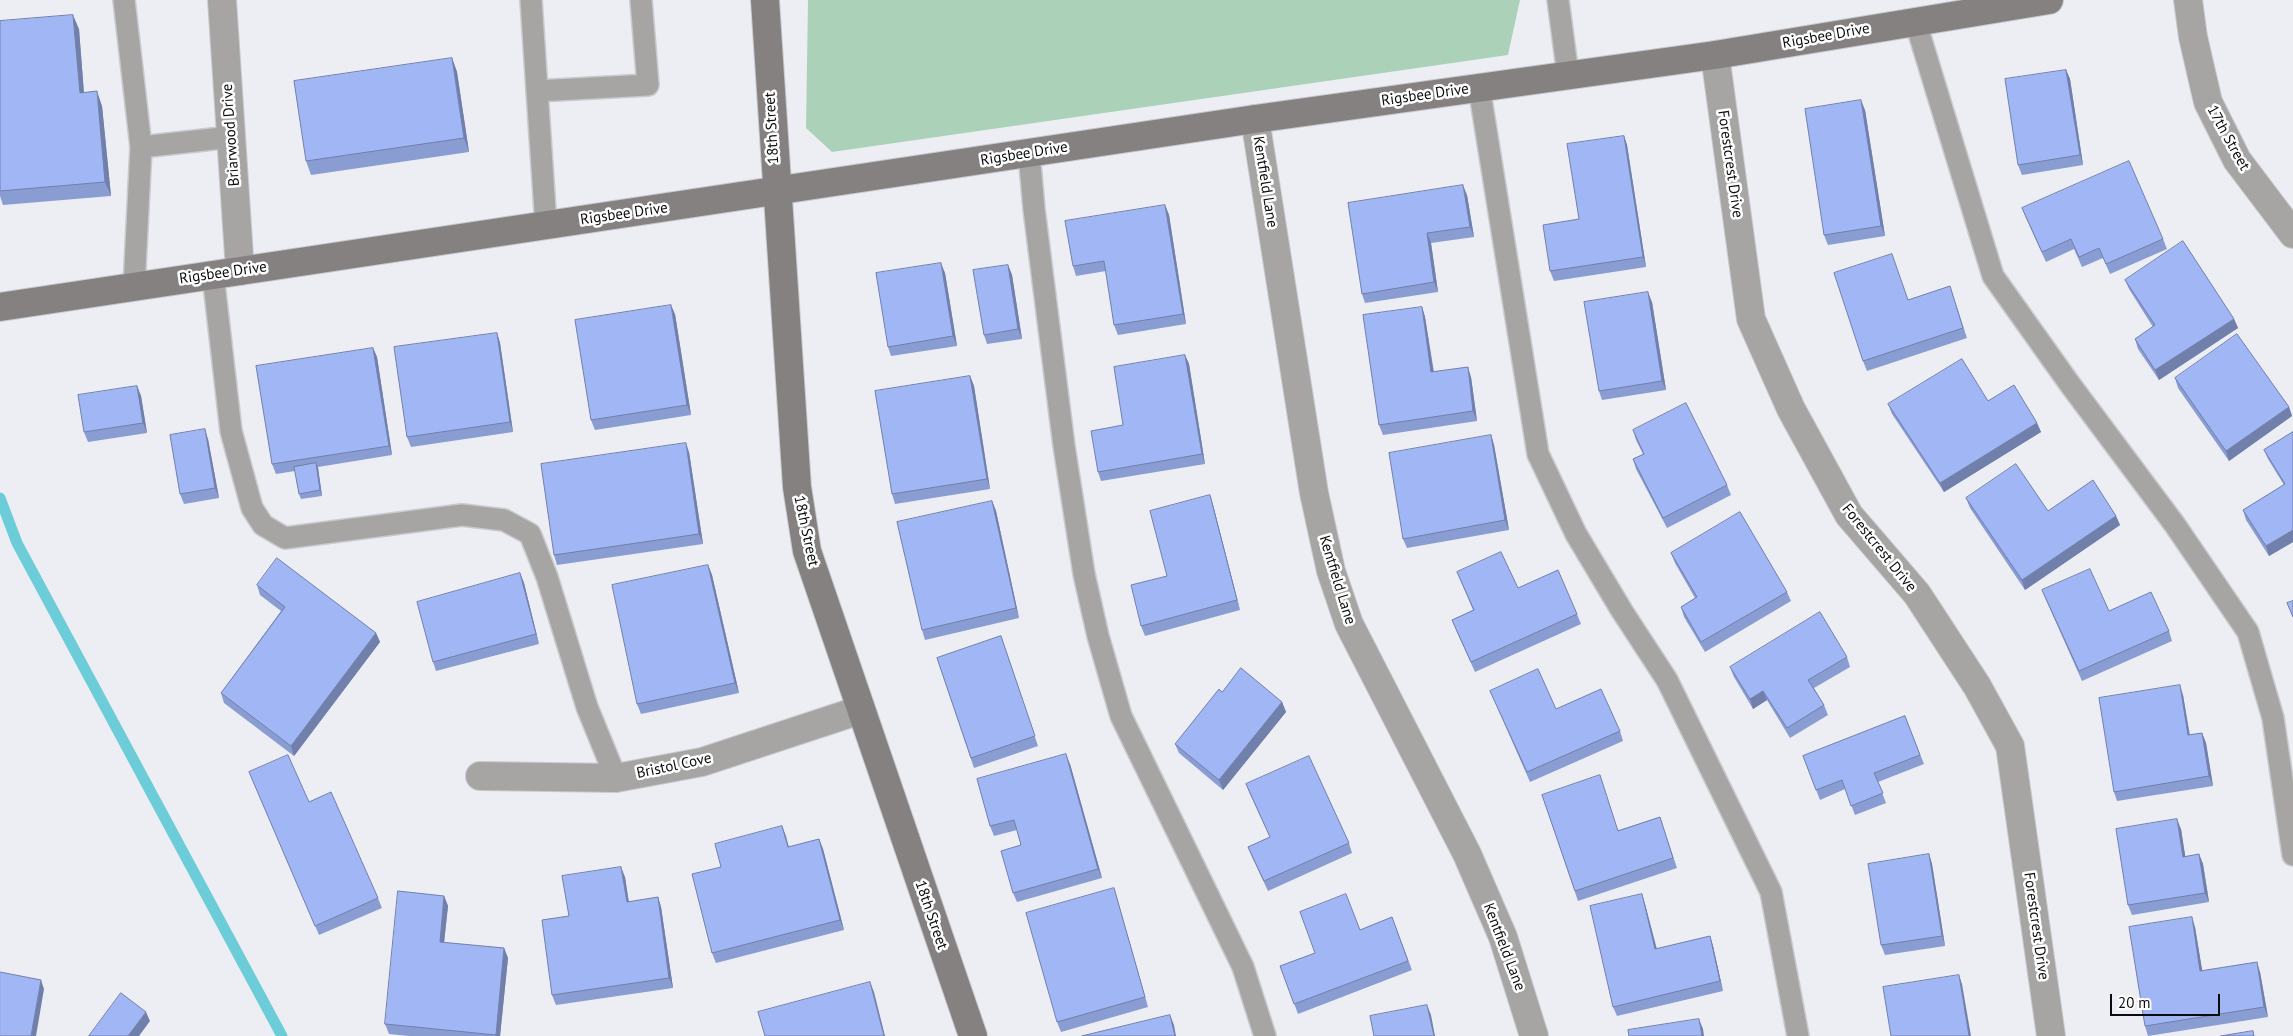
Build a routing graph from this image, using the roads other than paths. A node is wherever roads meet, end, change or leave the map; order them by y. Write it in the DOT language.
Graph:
graph roads {
  1 [pos="124,0"];
  2 [pos="222,0"];
  3 [pos="531,0"];
  4 [pos="641,0"];
  5 [pos="765,0"];
  6 [pos="1558,0"];
  7 [pos="2049,0"];
  8 [pos="2188,0"];
  9 [pos="1948,8"];
  10 [pos="1915,20"];
  11 [pos="1715,54"];
  12 [pos="1568,75"];
  13 [pos="1479,87"];
  14 [pos="537,91"];
  15 [pos="1255,119"];
  16 [pos="231,137"];
  17 [pos="141,147"];
  18 [pos="1029,153"];
  19 [pos="776,191"];
  20 [pos="546,226"];
  21 [pos="2293,234"];
  22 [pos="240,271"];
  23 [pos="212,275"];
  24 [pos="134,287"];
  25 [pos="0,307"];
  26 [pos="860,710"];
  27 [pos="480,776"];
  28 [pos="616,778"];
  29 [pos="2293,855"];
  30 [pos="973,1036"];
  31 [pos="1264,1036"];
  32 [pos="1534,1036"];
  33 [pos="1798,1036"];
  34 [pos="2051,1036"];
  1 -- 17 [label="lane"];
  2 -- 16 [label="street, Briarwood Drive"];
  3 -- 14 [label="lane"];
  4 -- 14 [label="lane"];
  5 -- 19 [label="street, 18th Street"];
  6 -- 12 [label="lane"];
  7 -- 9 [label="street, Rigsbee Drive"];
  8 -- 21 [label="street, 17th Street"];
  9 -- 10 [label="street, Rigsbee Drive"];
  10 -- 11 [label="street, Rigsbee Drive"];
  10 -- 29 [label="lane"];
  11 -- 12 [label="street, Rigsbee Drive"];
  11 -- 34 [label="street, Forestcrest Drive"];
  12 -- 13 [label="street, Rigsbee Drive"];
  13 -- 15 [label="street, Rigsbee Drive"];
  13 -- 33 [label="lane"];
  14 -- 20 [label="lane"];
  15 -- 18 [label="street, Rigsbee Drive"];
  15 -- 32 [label="street, Kentfield Lane"];
  16 -- 17 [label="lane"];
  16 -- 22 [label="street, Briarwood Drive"];
  17 -- 24 [label="lane"];
  18 -- 19 [label="street, Rigsbee Drive"];
  18 -- 31 [label="lane"];
  19 -- 20 [label="street, Rigsbee Drive"];
  19 -- 26 [label="street, 18th Street"];
  20 -- 22 [label="street, Rigsbee Drive"];
  22 -- 23 [label="street, Rigsbee Drive"];
  23 -- 24 [label="street, Rigsbee Drive"];
  23 -- 28 [label="lane"];
  24 -- 25 [label="street, Rigsbee Drive"];
  26 -- 28 [label="street, Bristol Cove"];
  26 -- 30 [label="street, 18th Street"];
  27 -- 28 [label="street, Bristol Cove"];
}
